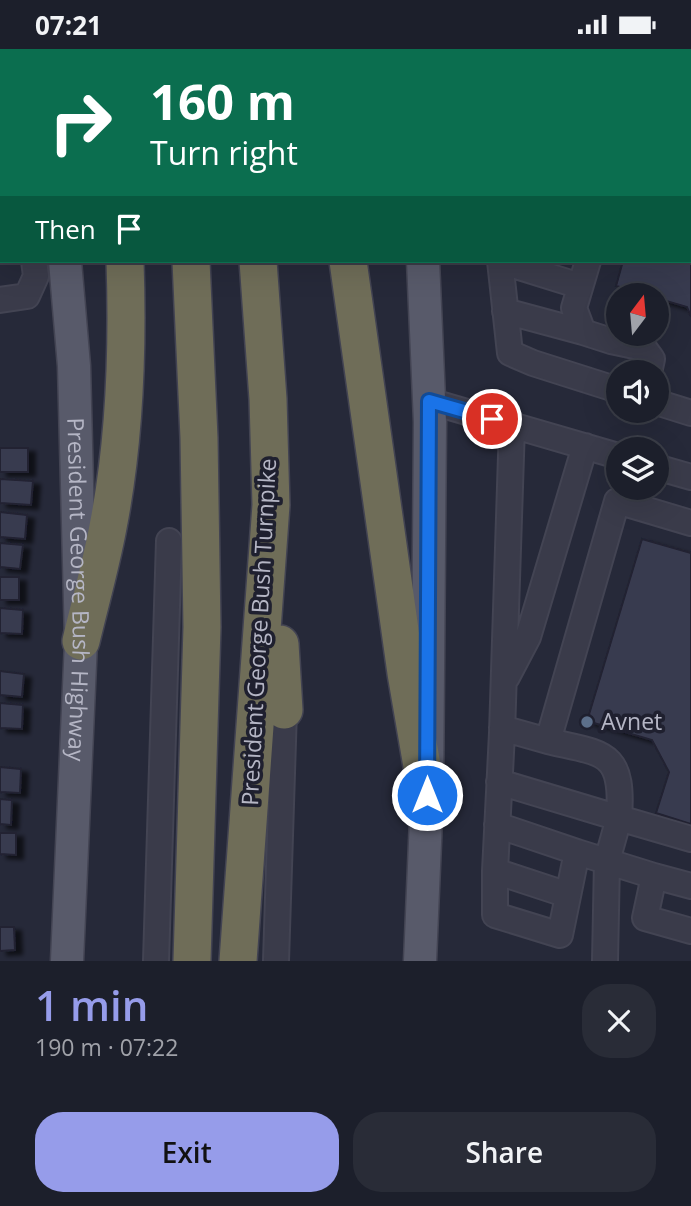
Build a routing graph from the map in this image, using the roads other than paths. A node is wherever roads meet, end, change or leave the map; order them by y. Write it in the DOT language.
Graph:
graph roads {
  1 [pos="34,263"];
  2 [pos="65,263"];
  3 [pos="125,263"];
  4 [pos="191,263"];
  5 [pos="258,263"];
  6 [pos="348,263"];
  7 [pos="423,263"];
  8 [pos="500,263"];
  9 [pos="506,263"];
  10 [pos="587,263"];
  11 [pos="580,286"];
  12 [pos="0,300"];
  13 [pos="505,311"];
  14 [pos="583,332"];
  15 [pos="652,360"];
  16 [pos="606,386"];
  17 [pos="429,401"];
  18 [pos="669,406"];
  19 [pos="691,413"];
  20 [pos="512,425"];
  21 [pos="585,446"];
  22 [pos="606,452"];
  23 [pos="669,471"];
  24 [pos="691,477"];
  25 [pos="618,500"];
  26 [pos="632,500"];
  27 [pos="271,505"];
  28 [pos="691,523"];
  29 [pos="169,541"];
  30 [pos="81,641"];
  31 [pos="503,684"];
  32 [pos="284,709"];
  33 [pos="502,728"];
  34 [pos="548,741"];
  35 [pos="499,782"];
  36 [pos="427,795"];
  37 [pos="619,818"];
  38 [pos="497,825"];
  39 [pos="691,839"];
  40 [pos="577,852"];
  41 [pos="607,861"];
  42 [pos="495,871"];
  43 [pos="654,876"];
  44 [pos="691,885"];
  45 [pos="568,895"];
  46 [pos="691,931"];
  47 [pos="67,961"];
  48 [pos="156,961"];
  49 [pos="192,961"];
  50 [pos="238,961"];
  51 [pos="276,961"];
  52 [pos="420,961"];
  53 [pos="604,961"];
  1 -- 12 [label="lane"];
  2 -- 30 [label="main road, President George Bush Highway"];
  3 -- 30 [label="highway"];
  4 -- 49 [label="highway"];
  5 -- 27 [label="highway, President George Bush Turnpike"];
  6 -- 36 [label="highway"];
  7 -- 17 [label="main road"];
  8 -- 13 [label="lane"];
  9 -- 11 [label="lane"];
  10 -- 11 [label="lane"];
  11 -- 14 [label="lane"];
  13 -- 14 [label="lane"];
  13 -- 16 [label="lane"];
  14 -- 15 [label="lane"];
  17 -- 20 [label="lane"];
  17 -- 36 [label="main road"];
  18 -- 19 [label="lane"];
  20 -- 21 [label="lane"];
  20 -- 31 [label="lane"];
  21 -- 22 [label="lane"];
  21 -- 31 [label="lane"];
  23 -- 24 [label="lane"];
  25 -- 34 [label="lane"];
  26 -- 28 [label="lane"];
  27 -- 32 [label="highway"];
  27 -- 50 [label="highway, President George Bush Turnpike"];
  29 -- 48 [label="lane"];
  30 -- 47 [label="main road, President George Bush Highway"];
  31 -- 33 [label="lane"];
  32 -- 51 [label="lane"];
  33 -- 34 [label="lane"];
  33 -- 35 [label="lane"];
  34 -- 37 [label="lane"];
  35 -- 37 [label="lane"];
  35 -- 38 [label="lane"];
  36 -- 52 [label="main road"];
  37 -- 39 [label="lane"];
  37 -- 41 [label="lane"];
  38 -- 40 [label="lane"];
  38 -- 42 [label="lane"];
  40 -- 41 [label="lane"];
  40 -- 45 [label="lane"];
  41 -- 43 [label="lane"];
  41 -- 53 [label="lane"];
  42 -- 45 [label="lane"];
  42 -- 45 [label="lane"];
  43 -- 44 [label="lane"];
  43 -- 46 [label="lane"];
}
